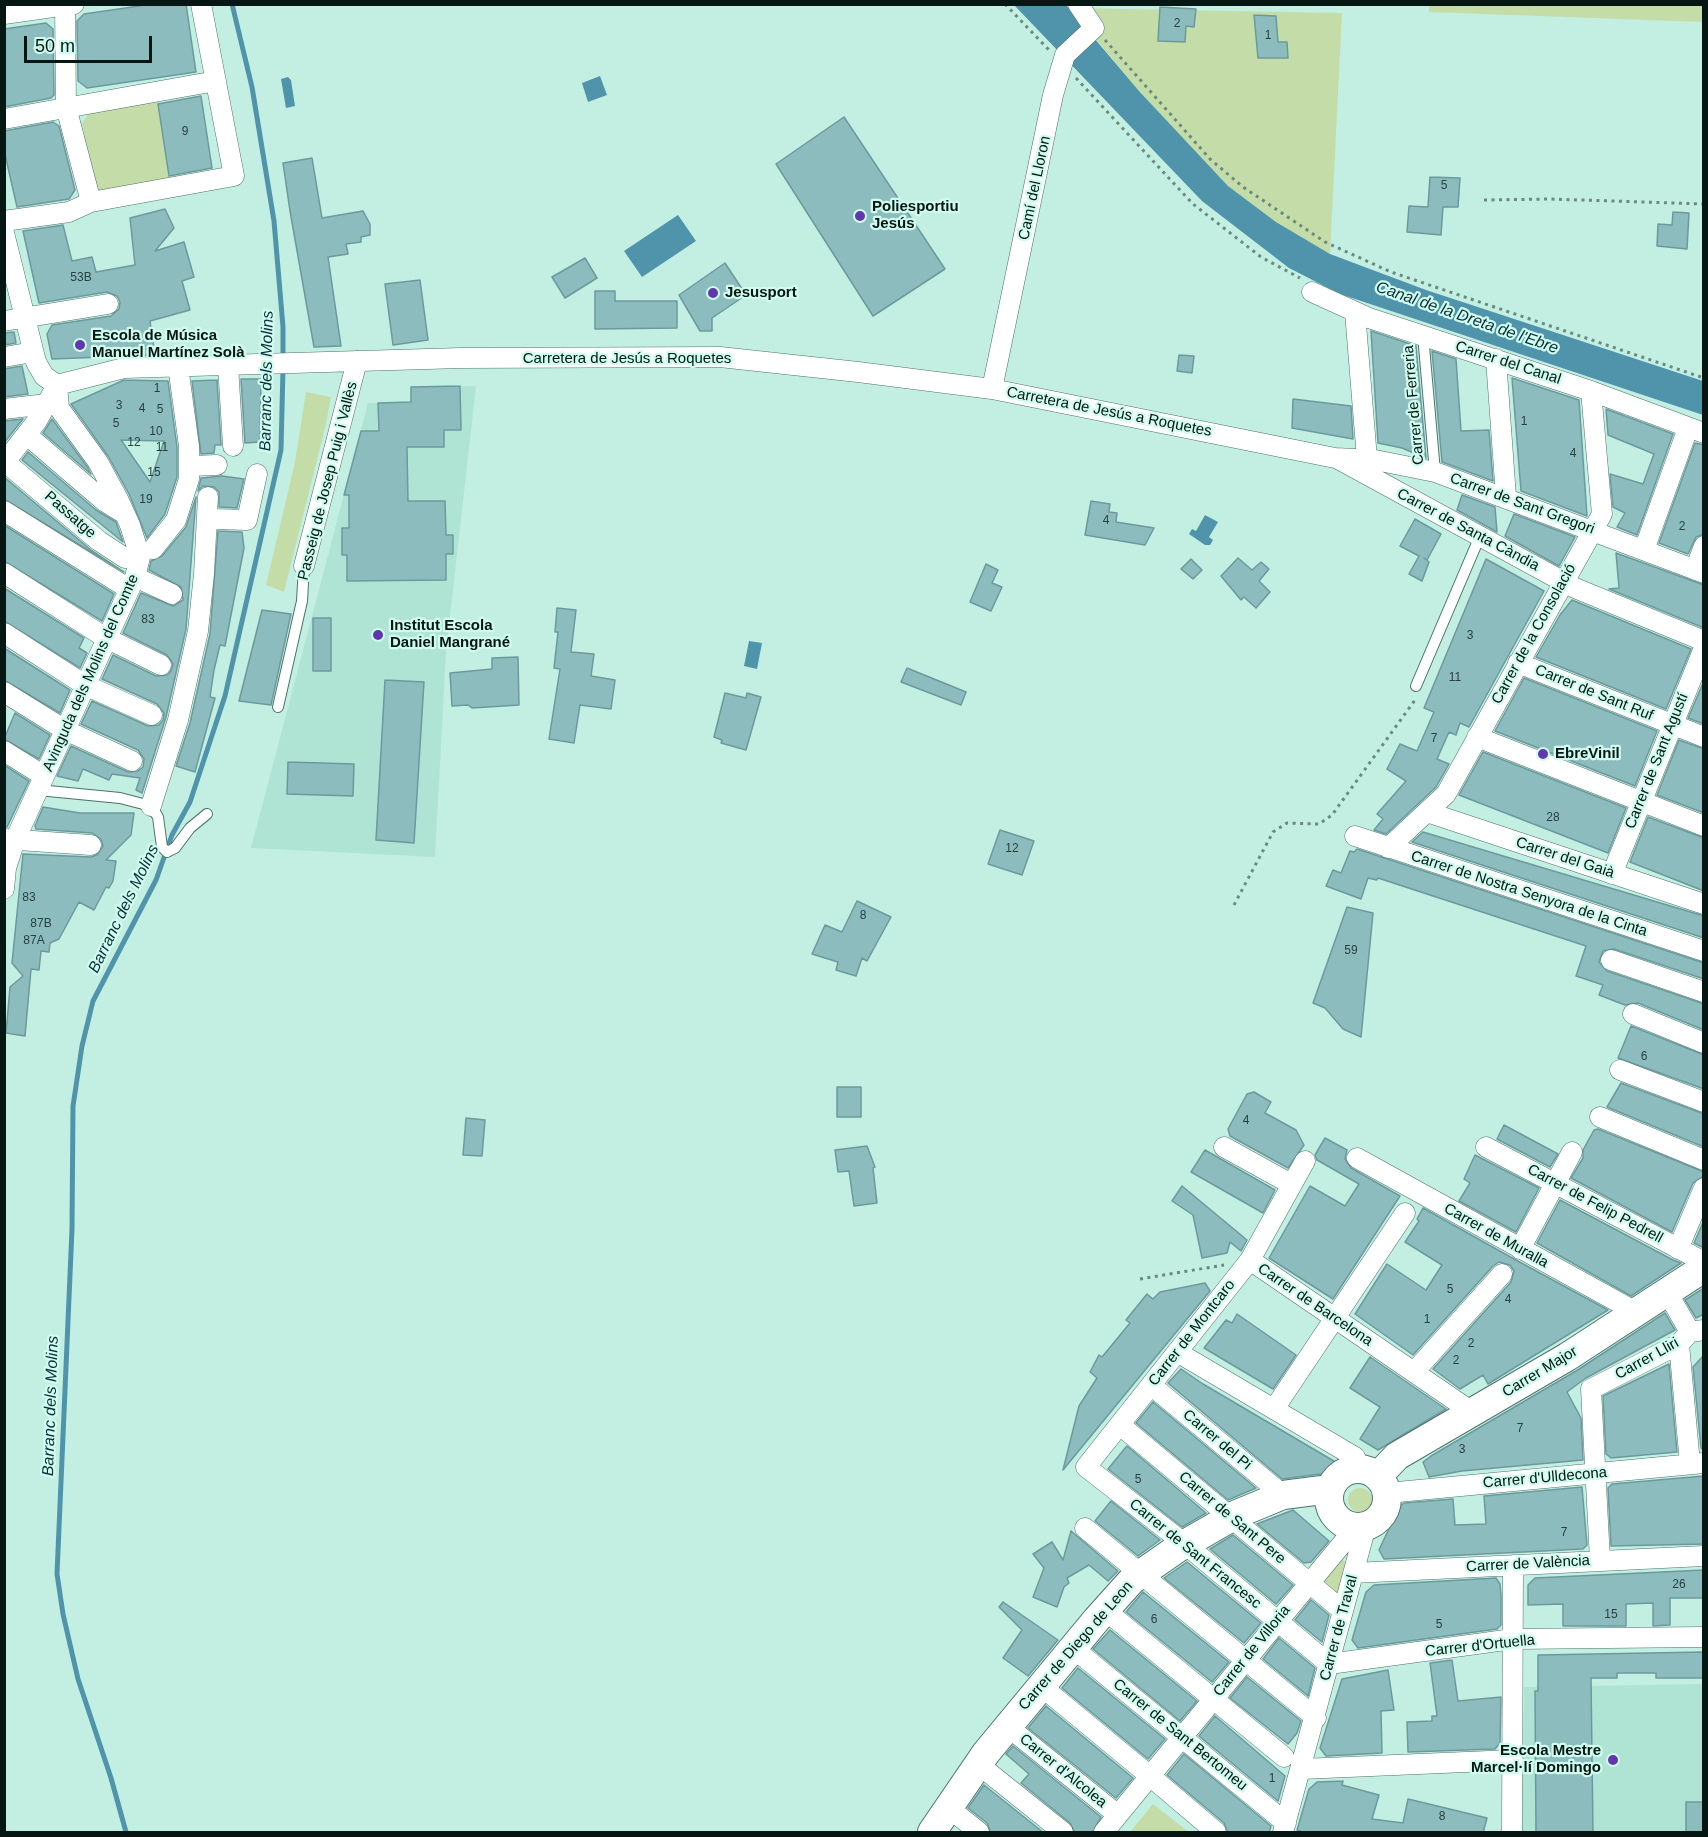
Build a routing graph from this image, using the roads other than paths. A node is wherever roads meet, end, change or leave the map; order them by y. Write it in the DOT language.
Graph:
graph roads {
  1 [pos="201,4"];
  2 [pos="1078,4"];
  3 [pos="68,5"];
  4 [pos="4,14"];
  5 [pos="216,81"];
  6 [pos="66,107"];
  7 [pos="4,119"];
  8 [pos="91,202"];
  9 [pos="4,221"];
  10 [pos="4,233"];
  11 [pos="9,270"];
  12 [pos="1308,286"];
  13 [pos="108,304"];
  14 [pos="1355,312"];
  15 [pos="25,318"];
  16 [pos="4,321"];
  17 [pos="1423,335"];
  18 [pos="33,352"];
  19 [pos="4,357"];
  20 [pos="1496,359"];
  21 [pos="357,361"];
  22 [pos="228,365"];
  23 [pos="178,366"];
  24 [pos="57,385"];
  25 [pos="992,389"];
  26 [pos="1591,391"];
  27 [pos="47,404"];
  28 [pos="4,409"];
  29 [pos="1696,430"];
  30 [pos="27,435"];
  31 [pos="233,446"];
  32 [pos="1335,458"];
  33 [pos="1367,459"];
  34 [pos="5,461"];
  35 [pos="217,465"];
  36 [pos="190,466"];
  37 [pos="1435,472"];
  38 [pos="257,474"];
  39 [pos="208,497"];
  40 [pos="1506,497"];
  41 [pos="4,511"];
  42 [pos="125,514"];
  43 [pos="207,522"];
  44 [pos="1593,530"];
  45 [pos="1480,536"];
  46 [pos="1704,546"];
  47 [pos="1644,550"];
  48 [pos="146,553"];
  49 [pos="304,566"];
  50 [pos="1699,571"];
  51 [pos="4,573"];
  52 [pos="1563,581"];
  53 [pos="132,583"];
  54 [pos="172,594"];
  55 [pos="4,633"];
  56 [pos="106,638"];
  57 [pos="1704,641"];
  58 [pos="1704,648"];
  59 [pos="1518,663"];
  60 [pos="161,665"];
  61 [pos="85,685"];
  62 [pos="1416,686"];
  63 [pos="4,692"];
  64 [pos="278,707"];
  65 [pos="152,715"];
  66 [pos="1672,724"];
  67 [pos="65,730"];
  68 [pos="1477,737"];
  69 [pos="1704,737"];
  70 [pos="4,751"];
  71 [pos="132,761"];
  72 [pos="41,783"];
  73 [pos="1641,801"];
  74 [pos="151,806"];
  75 [pos="1427,812"];
  76 [pos="207,814"];
  77 [pos="1704,826"];
  78 [pos="1355,836"];
  79 [pos="10,839"];
  80 [pos="91,845"];
  81 [pos="1388,848"];
  82 [pos="1612,874"];
  83 [pos="4,889"];
  84 [pos="1704,904"];
  85 [pos="1704,951"];
  86 [pos="1611,960"];
  87 [pos="1704,992"];
  88 [pos="1633,1014"];
  89 [pos="1704,1043"];
  90 [pos="1620,1070"];
  91 [pos="1704,1102"];
  92 [pos="1600,1117"];
  93 [pos="1224,1147"];
  94 [pos="1486,1147"];
  95 [pos="1572,1152"];
  96 [pos="1357,1158"];
  97 [pos="1704,1160"];
  98 [pos="1305,1161"];
  99 [pos="1557,1183"];
  100 [pos="1292,1184"];
  101 [pos="1704,1188"];
  102 [pos="1405,1214"];
  103 [pos="1520,1249"];
  104 [pos="1678,1249"];
  105 [pos="1250,1260"];
  106 [pos="1704,1262"];
  107 [pos="1704,1268"];
  108 [pos="1502,1274"];
  109 [pos="1667,1292"];
  110 [pos="1636,1312"];
  111 [pos="1335,1318"];
  112 [pos="1691,1335"];
  113 [pos="1177,1352"];
  114 [pos="1414,1372"];
  115 [pos="1151,1385"];
  116 [pos="1274,1409"];
  117 [pos="1472,1412"];
  118 [pos="1120,1425"];
  119 [pos="1697,1464"];
  120 [pos="1086,1467"];
  121 [pos="1597,1473"];
  122 [pos="1375,1479"];
  123 [pos="1330,1490"];
  124 [pos="1282,1495"];
  125 [pos="1233,1516"];
  126 [pos="1361,1526"];
  127 [pos="1085,1528"];
  128 [pos="1185,1544"];
  129 [pos="1704,1556"];
  130 [pos="1600,1560"];
  131 [pos="1513,1565"];
  132 [pos="1141,1574"];
  133 [pos="1353,1574"];
  134 [pos="1309,1582"];
  135 [pos="1105,1610"];
  136 [pos="1343,1611"];
  137 [pos="1277,1621"];
  138 [pos="1704,1637"];
  139 [pos="1514,1639"];
  140 [pos="1072,1648"];
  141 [pos="1246,1659"];
  142 [pos="1329,1664"];
  143 [pos="1041,1686"];
  144 [pos="1214,1698"];
  145 [pos="1314,1724"];
  146 [pos="1007,1726"];
  147 [pos="1182,1737"];
  148 [pos="1284,1757"];
  149 [pos="1513,1760"];
  150 [pos="978,1764"];
  151 [pos="1301,1769"];
  152 [pos="1150,1776"];
  153 [pos="949,1808"];
  154 [pos="1118,1815"];
  155 [pos="1285,1828"];
  156 [pos="932,1833"];
  157 [pos="979,1833"];
  158 [pos="1063,1833"];
  159 [pos="1104,1833"];
  160 [pos="1216,1833"];
  161 [pos="1512,1833"];
  1 -- 5 [label="street"];
  2 -- 25 [label="street, Camí del Lloron"];
  3 -- 4 [label="street"];
  3 -- 6 [label="street"];
  5 -- 6 [label="street"];
  5 -- 8 [label="street"];
  6 -- 7 [label="street"];
  6 -- 8 [label="street"];
  8 -- 9 [label="street"];
  10 -- 11 [label="street"];
  11 -- 15 [label="street"];
  12 -- 14 [label="street, Carrer del Canal"];
  13 -- 15 [label="street"];
  14 -- 17 [label="street, Carrer del Canal"];
  14 -- 33 [label="street"];
  15 -- 16 [label="street"];
  15 -- 18 [label="street"];
  17 -- 20 [label="street, Carrer del Canal"];
  17 -- 37 [label="lane, Carrer de Ferreria"];
  18 -- 19 [label="street"];
  18 -- 24 [label="street"];
  20 -- 26 [label="street, Carrer del Canal"];
  20 -- 40 [label="street"];
  21 -- 22 [label="street, Carretera de Jesús a Roquetes"];
  21 -- 25 [label="street, Carretera de Jesús a Roquetes"];
  21 -- 49 [label="street, Passeig de Josep Puig i Vallès"];
  22 -- 23 [label="street, Carretera de Jesús a Roquetes"];
  22 -- 31 [label="street"];
  23 -- 24 [label="street, Carretera de Jesús a Roquetes"];
  23 -- 36 [label="street"];
  24 -- 27 [label="street"];
  24 -- 42 [label="street, Avinguda dels Molins del Comte"];
  25 -- 32 [label="street, Carretera de Jesús a Roquetes"];
  26 -- 29 [label="street, Carrer del Canal"];
  26 -- 44 [label="street, Carrer de la Consolació"];
  27 -- 28 [label="street"];
  27 -- 30 [label="street"];
  29 -- 47 [label="street"];
  30 -- 34 [label="street"];
  30 -- 42 [label="street"];
  32 -- 33 [label="street, Carrer de Sant Gregori"];
  32 -- 45 [label="street, Carrer de Santa Càndia"];
  33 -- 37 [label="street, Carrer de Sant Gregori"];
  34 -- 48 [label="street, Passatge"];
  35 -- 36 [label="street"];
  36 -- 48 [label="street"];
  37 -- 40 [label="street, Carrer de Sant Gregori"];
  38 -- 43 [label="street"];
  39 -- 43 [label="street"];
  40 -- 44 [label="street, Carrer de Sant Gregori"];
  41 -- 53 [label="street"];
  42 -- 48 [label="street, Avinguda dels Molins del Comte"];
  43 -- 74 [label="street"];
  44 -- 47 [label="street, Carrer de Sant Gregori"];
  44 -- 52 [label="street, Carrer de la Consolació"];
  45 -- 52 [label="street, Carrer de Santa Càndia"];
  45 -- 62 [label="lane"];
  46 -- 50 [label="street"];
  47 -- 50 [label="street, Carrer de Sant Gregori"];
  48 -- 53 [label="street, Avinguda dels Molins del Comte"];
  49 -- 64 [label="lane, Passeig de Josep Puig i Vallès"];
  51 -- 56 [label="street"];
  52 -- 57 [label="street, Carrer de Santa Càndia"];
  52 -- 59 [label="street, Carrer de la Consolació"];
  53 -- 54 [label="street"];
  53 -- 56 [label="street, Avinguda dels Molins del Comte"];
  55 -- 61 [label="street"];
  56 -- 60 [label="street"];
  56 -- 61 [label="street, Avinguda dels Molins del Comte"];
  58 -- 66 [label="street, Carrer de Sant Agustí"];
  59 -- 66 [label="street, Carrer de Sant Ruf"];
  59 -- 68 [label="street, Carrer de la Consolació"];
  61 -- 65 [label="street"];
  61 -- 67 [label="street, Avinguda dels Molins del Comte"];
  63 -- 67 [label="street"];
  66 -- 69 [label="street, Carrer de Sant Ruf"];
  66 -- 73 [label="street, Carrer de Sant Agustí"];
  67 -- 71 [label="street"];
  67 -- 72 [label="street, Avinguda dels Molins del Comte"];
  68 -- 73 [label="street"];
  68 -- 75 [label="street, Carrer de la Consolació"];
  70 -- 72 [label="street"];
  72 -- 74 [label="lane"];
  72 -- 79 [label="street, Avinguda dels Molins del Comte"];
  73 -- 77 [label="street"];
  73 -- 82 [label="street, Carrer de Sant Agustí"];
  74 -- 76 [label="lane"];
  75 -- 81 [label="street, Carrer de la Consolació"];
  75 -- 82 [label="street, Carrer del Gaià"];
  78 -- 81 [label="street, Carrer de Nostra Senyora de la Cinta"];
  79 -- 80 [label="street"];
  79 -- 83 [label="street, Avinguda dels Molins del Comte"];
  81 -- 85 [label="street, Carrer de Nostra Senyora de la Cinta"];
  82 -- 84 [label="street, Carrer del Gaià"];
  86 -- 87 [label="street"];
  88 -- 89 [label="street"];
  90 -- 91 [label="street"];
  92 -- 97 [label="street"];
  93 -- 100 [label="street"];
  94 -- 99 [label="street, Carrer de Felip Pedrell"];
  95 -- 99 [label="street"];
  96 -- 103 [label="street, Carrer de Muralla"];
  98 -- 100 [label="street, Carrer de Montcaro"];
  99 -- 103 [label="street"];
  99 -- 104 [label="street, Carrer de Felip Pedrell"];
  100 -- 105 [label="street, Carrer de Montcaro"];
  101 -- 104 [label="street"];
  102 -- 111 [label="street"];
  103 -- 110 [label="street, Carrer de Muralla"];
  104 -- 106 [label="street, Carrer de Felip Pedrell"];
  105 -- 111 [label="street, Carrer de Barcelona"];
  105 -- 113 [label="street, Carrer de Montcaro"];
  107 -- 109 [label="street, Carrer Major"];
  108 -- 114 [label="street"];
  109 -- 110 [label="street, Carrer Major"];
  109 -- 112 [label="street"];
  110 -- 117 [label="street, Carrer Major"];
  111 -- 114 [label="street, Carrer de Barcelona"];
  111 -- 116 [label="street"];
  112 -- 119 [label="street"];
  112 -- 121 [label="street, Carrer Lliri"];
  113 -- 115 [label="street, Carrer de Montcaro"];
  113 -- 116 [label="street"];
  114 -- 117 [label="street, Carrer de Barcelona"];
  115 -- 118 [label="street, Carrer de Montcaro"];
  115 -- 124 [label="street, Carrer del Pi"];
  116 -- 122 [label="street"];
  117 -- 122 [label="street, Carrer Major"];
  118 -- 120 [label="street, Carrer de Montcaro"];
  118 -- 125 [label="street, Carrer de Sant Pere"];
  119 -- 121 [label="street, Carrer d'Ulldecona"];
  120 -- 128 [label="street, Carrer de Sant Francesc"];
  121 -- 122 [label="street, Carrer d'Ulldecona"];
  121 -- 130 [label="street"];
  122 -- 123 [label="street"];
  122 -- 126 [label="street"];
  123 -- 124 [label="street, Carrer de Diego de Leon"];
  123 -- 126 [label="street"];
  124 -- 125 [label="street, Carrer de Diego de Leon"];
  125 -- 128 [label="street, Carrer de Diego de Leon"];
  125 -- 134 [label="street, Carrer de Sant Pere"];
  126 -- 133 [label="street, Carrer de Traval"];
  126 -- 134 [label="street, Carrer de Villoria"];
  127 -- 132 [label="street"];
  128 -- 132 [label="street, Carrer de Diego de Leon"];
  128 -- 137 [label="street, Carrer de Sant Francesc"];
  129 -- 130 [label="street, Carrer de València"];
  130 -- 131 [label="street, Carrer de València"];
  131 -- 133 [label="street, Carrer de València"];
  131 -- 139 [label="street"];
  132 -- 135 [label="street, Carrer de Diego de Leon"];
  132 -- 141 [label="street"];
  133 -- 136 [label="street, Carrer de Traval"];
  134 -- 136 [label="street, Carrer de Sant Pere"];
  134 -- 137 [label="street, Carrer de Villoria"];
  135 -- 140 [label="street, Carrer de Diego de Leon"];
  135 -- 144 [label="street"];
  136 -- 142 [label="street, Carrer de Traval"];
  137 -- 141 [label="street, Carrer de Villoria"];
  137 -- 142 [label="street, Carrer de Sant Francesc"];
  138 -- 139 [label="street, Carrer d'Ortuella"];
  139 -- 142 [label="street, Carrer d'Ortuella"];
  139 -- 149 [label="street"];
  140 -- 143 [label="street, Carrer de Diego de Leon"];
  140 -- 147 [label="street, Carrer de Sant Bertomeu"];
  141 -- 144 [label="street, Carrer de Villoria"];
  141 -- 145 [label="street"];
  142 -- 145 [label="street, Carrer de Traval"];
  143 -- 146 [label="street, Carrer de Diego de Leon"];
  143 -- 152 [label="street"];
  144 -- 147 [label="street, Carrer de Villoria"];
  144 -- 148 [label="street"];
  145 -- 151 [label="street, Carrer de Traval"];
  146 -- 150 [label="street, Carrer de Diego de Leon"];
  146 -- 154 [label="street, Carrer d'Alcolea"];
  147 -- 152 [label="street, Carrer de Villoria"];
  147 -- 155 [label="street, Carrer de Sant Bertomeu"];
  149 -- 151 [label="street"];
  149 -- 161 [label="street"];
  150 -- 153 [label="street, Carrer de Diego de Leon"];
  150 -- 158 [label="street"];
  151 -- 155 [label="street, Carrer de Traval"];
  152 -- 154 [label="street, Carrer de Villoria"];
  152 -- 160 [label="street"];
  153 -- 156 [label="street, Carrer de Diego de Leon"];
  153 -- 157 [label="street"];
  154 -- 159 [label="street, Carrer de Villoria"];
}
